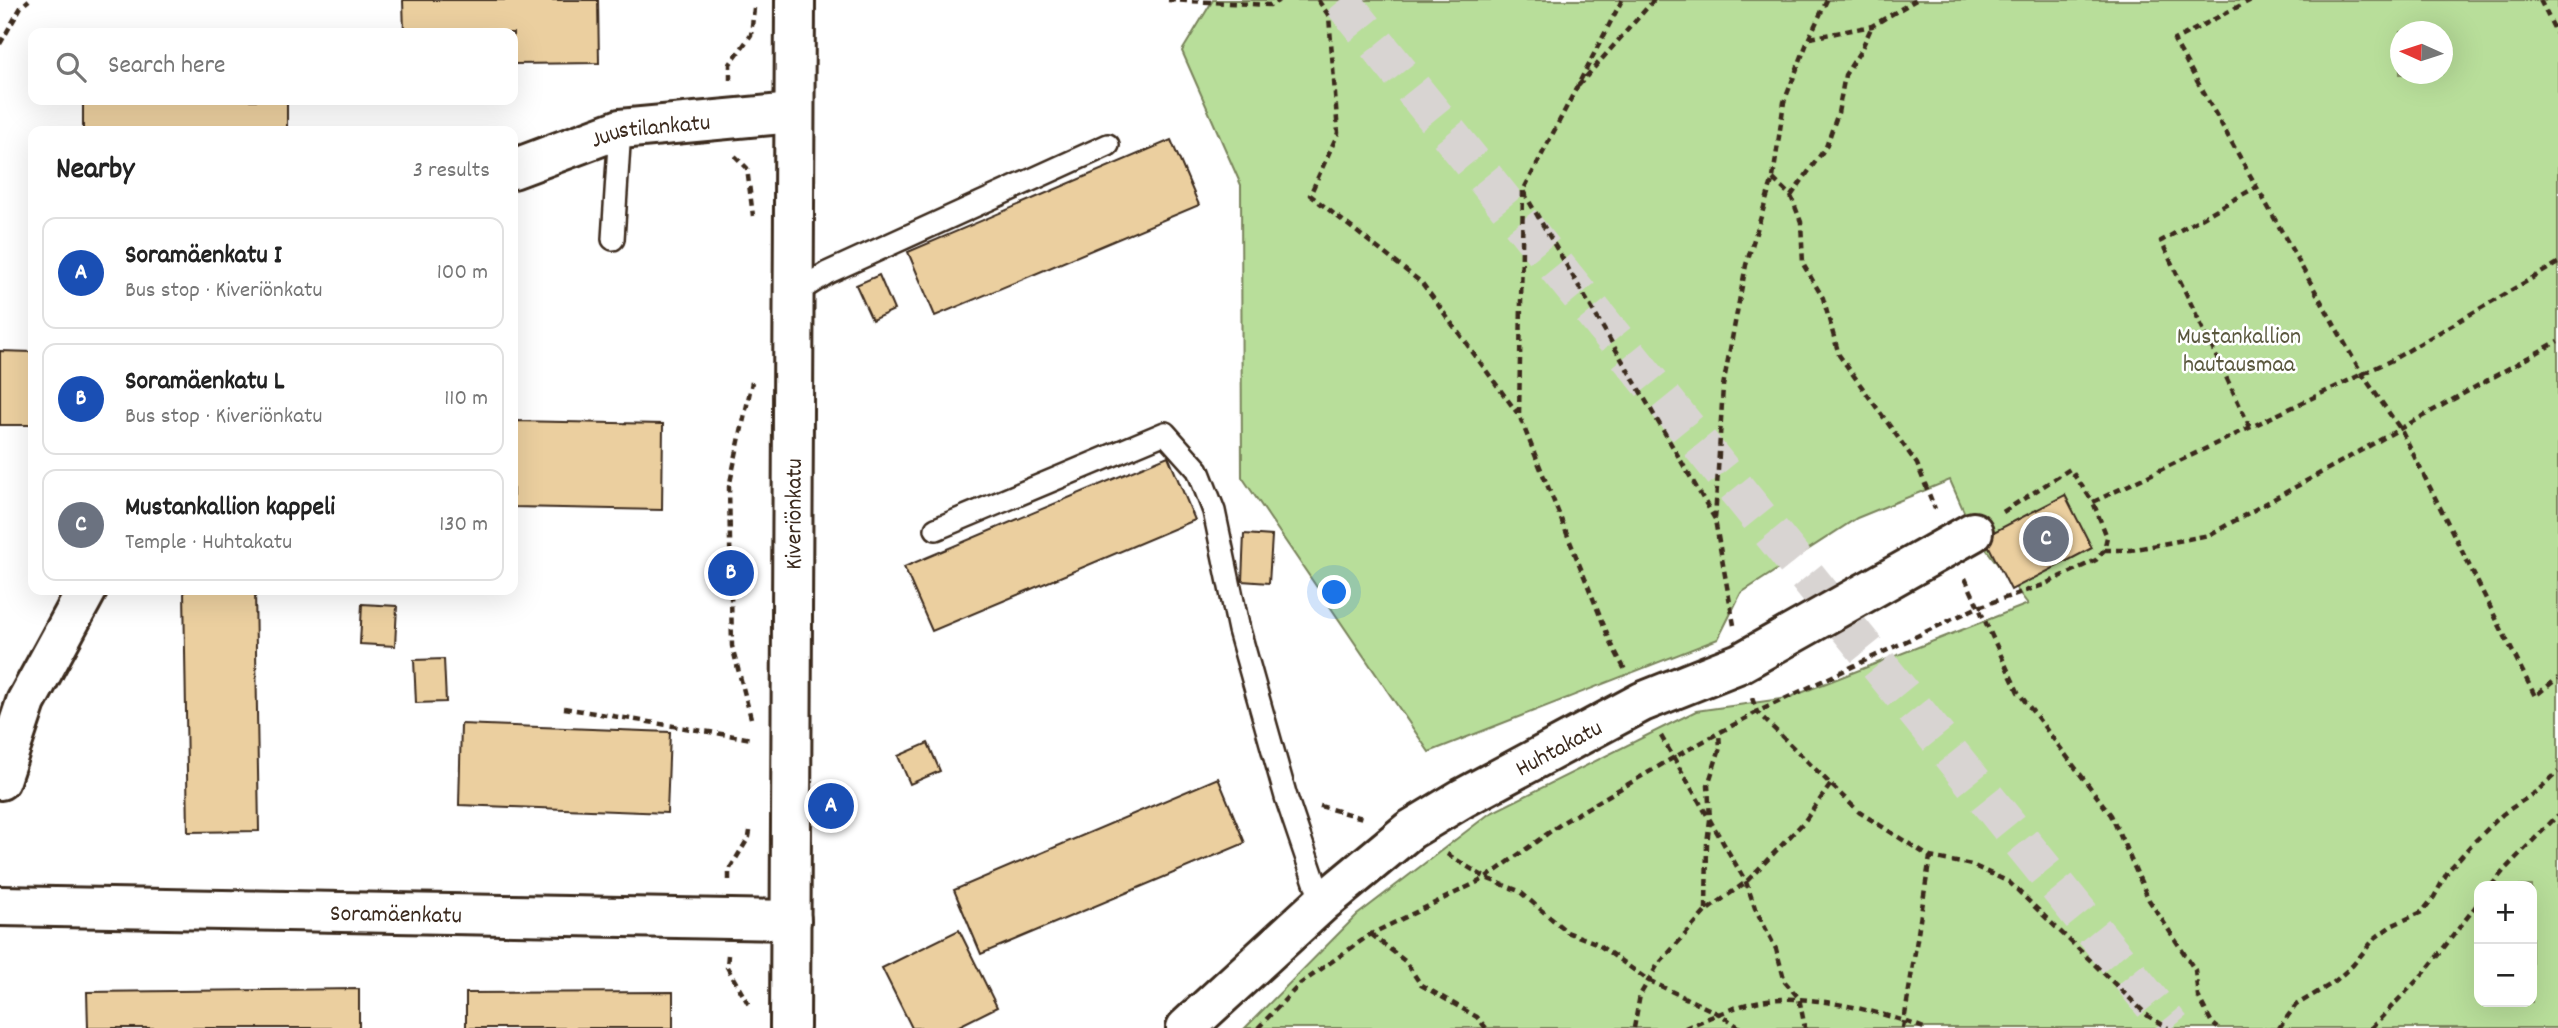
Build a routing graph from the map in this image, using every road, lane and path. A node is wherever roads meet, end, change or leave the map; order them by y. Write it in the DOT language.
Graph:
graph roads {
  1 [pos="29,0"];
  2 [pos="754,0"];
  3 [pos="795,0"];
  4 [pos="1168,0"];
  5 [pos="1280,0"];
  6 [pos="1318,0"];
  7 [pos="1622,0"];
  8 [pos="1654,0"];
  9 [pos="1916,0"];
  10 [pos="2251,0"];
  11 [pos="2540,0"];
  12 [pos="1872,26"];
  13 [pos="2558,36"];
  14 [pos="1809,38"];
  15 [pos="0,44"];
  16 [pos="1573,92"];
  17 [pos="793,113"];
  18 [pos="731,118"];
  19 [pos="620,129"];
  20 [pos="1108,145"];
  21 [pos="518,167"];
  22 [pos="1773,178"];
  23 [pos="2256,187"];
  24 [pos="1523,191"];
  25 [pos="1791,196"];
  26 [pos="754,225"];
  27 [pos="613,239"];
  28 [pos="2558,263"];
  29 [pos="794,293"];
  30 [pos="2558,341"];
  31 [pos="2362,374"];
  32 [pos="753,381"];
  33 [pos="1519,415"];
  34 [pos="2250,427"];
  35 [pos="2400,430"];
  36 [pos="2093,502"];
  37 [pos="1715,520"];
  38 [pos="936,529"];
  39 [pos="1961,539"];
  40 [pos="2104,550"];
  41 [pos="84,595"];
  42 [pos="1978,607"];
  43 [pos="2558,678"];
  44 [pos="1642,702"];
  45 [pos="564,708"];
  46 [pos="752,724"];
  47 [pos="752,731"];
  48 [pos="1718,733"];
  49 [pos="752,739"];
  50 [pos="752,751"];
  51 [pos="1673,758"];
  52 [pos="2558,772"];
  53 [pos="0,780"];
  54 [pos="1831,784"];
  55 [pos="1286,797"];
  56 [pos="2558,815"];
  57 [pos="1710,820"];
  58 [pos="750,824"];
  59 [pos="1410,830"];
  60 [pos="1930,857"];
  61 [pos="1486,878"];
  62 [pos="2495,881"];
  63 [pos="1746,882"];
  64 [pos="1322,903"];
  65 [pos="0,906"];
  66 [pos="2474,908"];
  67 [pos="1706,911"];
  68 [pos="729,919"];
  69 [pos="791,920"];
  70 [pos="1371,934"];
  71 [pos="1648,980"];
  72 [pos="1799,999"];
  73 [pos="1721,1015"];
  74 [pos="752,1018"];
  75 [pos="1905,1021"];
  76 [pos="790,1028"];
  77 [pos="1186,1028"];
  78 [pos="1258,1028"];
  79 [pos="1486,1028"];
  80 [pos="1634,1028"];
  81 [pos="1685,1028"];
  82 [pos="1740,1028"];
  83 [pos="1805,1028"];
  84 [pos="1903,1028"];
  85 [pos="1924,1028"];
  86 [pos="2218,1028"];
  87 [pos="2279,1028"];
  88 [pos="2371,1028"];
  1 -- 15 [label="path"];
  2 -- 18 [label="path"];
  3 -- 17 [label="street, Kiveriönkatu"];
  4 -- 5 [label="path"];
  6 -- 33 [label="path"];
  7 -- 16 [label="path"];
  8 -- 16 [label="path"];
  9 -- 12 [label="path"];
  10 -- 23 [label="path"];
  11 -- 13 [label="path"];
  12 -- 14 [label="path"];
  12 -- 25 [label="path"];
  16 -- 24 [label="path"];
  17 -- 18 [label="street, Juustilankatu"];
  17 -- 29 [label="street, Kiveriönkatu"];
  18 -- 19 [label="street, Juustilankatu"];
  18 -- 26 [label="path"];
  19 -- 21 [label="street, Juustilankatu"];
  19 -- 27 [label="lane"];
  20 -- 29 [label="lane"];
  22 -- 25 [label="path"];
  23 -- 31 [label="path"];
  23 -- 34 [label="path"];
  24 -- 33 [label="path"];
  24 -- 37 [label="path"];
  25 -- 39 [label="path"];
  28 -- 31 [label="path"];
  29 -- 69 [label="street, Kiveriönkatu"];
  30 -- 35 [label="path"];
  31 -- 34 [label="path"];
  31 -- 35 [label="path"];
  32 -- 46 [label="path"];
  33 -- 44 [label="path"];
  34 -- 36 [label="path"];
  35 -- 40 [label="path"];
  35 -- 43 [label="path"];
  36 -- 39 [label="path"];
  36 -- 40 [label="path"];
  38 -- 55 [label="lane"];
  39 -- 42 [label="path"];
  39 -- 44 [label="street, Huhtakatu"];
  40 -- 42 [label="path"];
  41 -- 53 [label="street"];
  42 -- 48 [label="path"];
  42 -- 86 [label="path"];
  44 -- 51 [label="path"];
  44 -- 59 [label="street, Huhtakatu"];
  45 -- 49 [label="path"];
  47 -- 49 [label="path"];
  48 -- 51 [label="path"];
  48 -- 57 [label="path"];
  49 -- 50 [label="path"];
  51 -- 57 [label="path"];
  51 -- 61 [label="path"];
  52 -- 87 [label="path"];
  54 -- 63 [label="path"];
  55 -- 59 [label="path"];
  55 -- 64 [label="lane"];
  56 -- 62 [label="path"];
  57 -- 63 [label="path"];
  57 -- 67 [label="path"];
  58 -- 68 [label="path"];
  59 -- 61 [label="path"];
  59 -- 64 [label="street, Huhtakatu"];
  60 -- 75 [label="path"];
  61 -- 70 [label="path"];
  61 -- 71 [label="path"];
  63 -- 67 [label="path"];
  63 -- 72 [label="path"];
  64 -- 77 [label="street, Huhtakatu"];
  65 -- 68 [label="street, Soramäenkatu"];
  66 -- 88 [label="path"];
  67 -- 71 [label="path"];
  68 -- 69 [label="street, Soramäenkatu"];
  68 -- 74 [label="path"];
  69 -- 76 [label="street, Kiveriönkatu"];
  70 -- 78 [label="path"];
  70 -- 79 [label="path"];
  71 -- 73 [label="path"];
  71 -- 80 [label="path"];
  72 -- 73 [label="path"];
  72 -- 75 [label="path"];
  72 -- 83 [label="path"];
  73 -- 81 [label="path"];
  73 -- 82 [label="path"];
  75 -- 84 [label="path"];
  75 -- 85 [label="path"];
}
